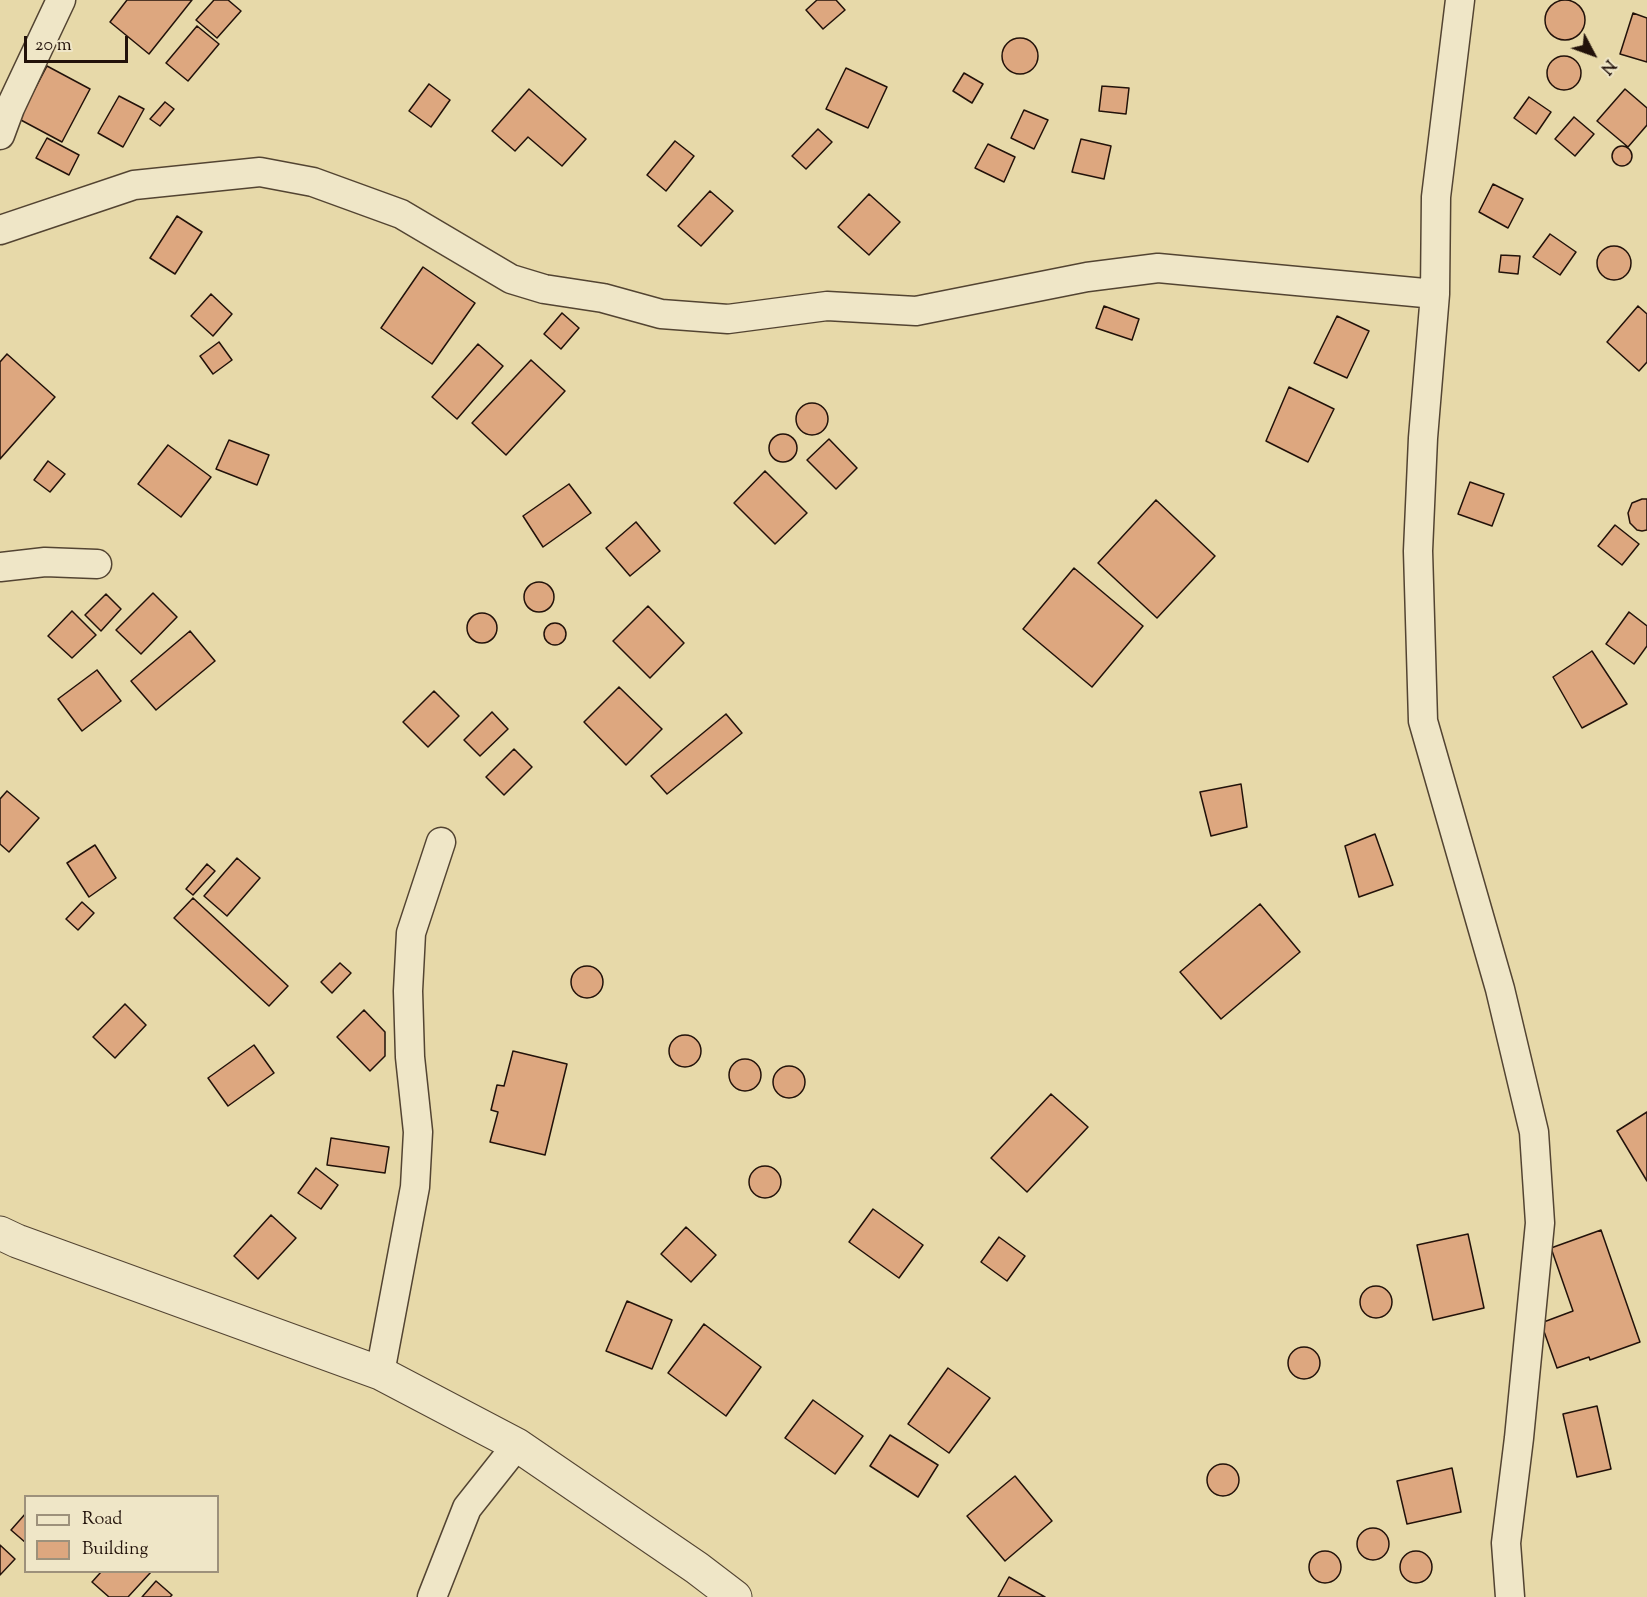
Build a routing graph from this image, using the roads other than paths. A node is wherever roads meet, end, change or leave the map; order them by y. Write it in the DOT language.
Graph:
graph roads {
  1 [pos="61,0"];
  2 [pos="1460,0"];
  3 [pos="0,135"];
  4 [pos="0,230"];
  5 [pos="1435,294"];
  6 [pos="97,564"];
  7 [pos="0,567"];
  8 [pos="441,842"];
  9 [pos="0,1233"];
  10 [pos="380,1373"];
  11 [pos="518,1444"];
  12 [pos="432,1597"];
  13 [pos="735,1597"];
  14 [pos="1510,1597"];
  1 -- 3 [label="street"];
  2 -- 5 [label="street"];
  4 -- 5 [label="street"];
  5 -- 14 [label="street"];
  6 -- 7 [label="street"];
  8 -- 10 [label="street"];
  9 -- 10 [label="street"];
  10 -- 11 [label="street"];
  11 -- 12 [label="street"];
  11 -- 13 [label="street"];
}
